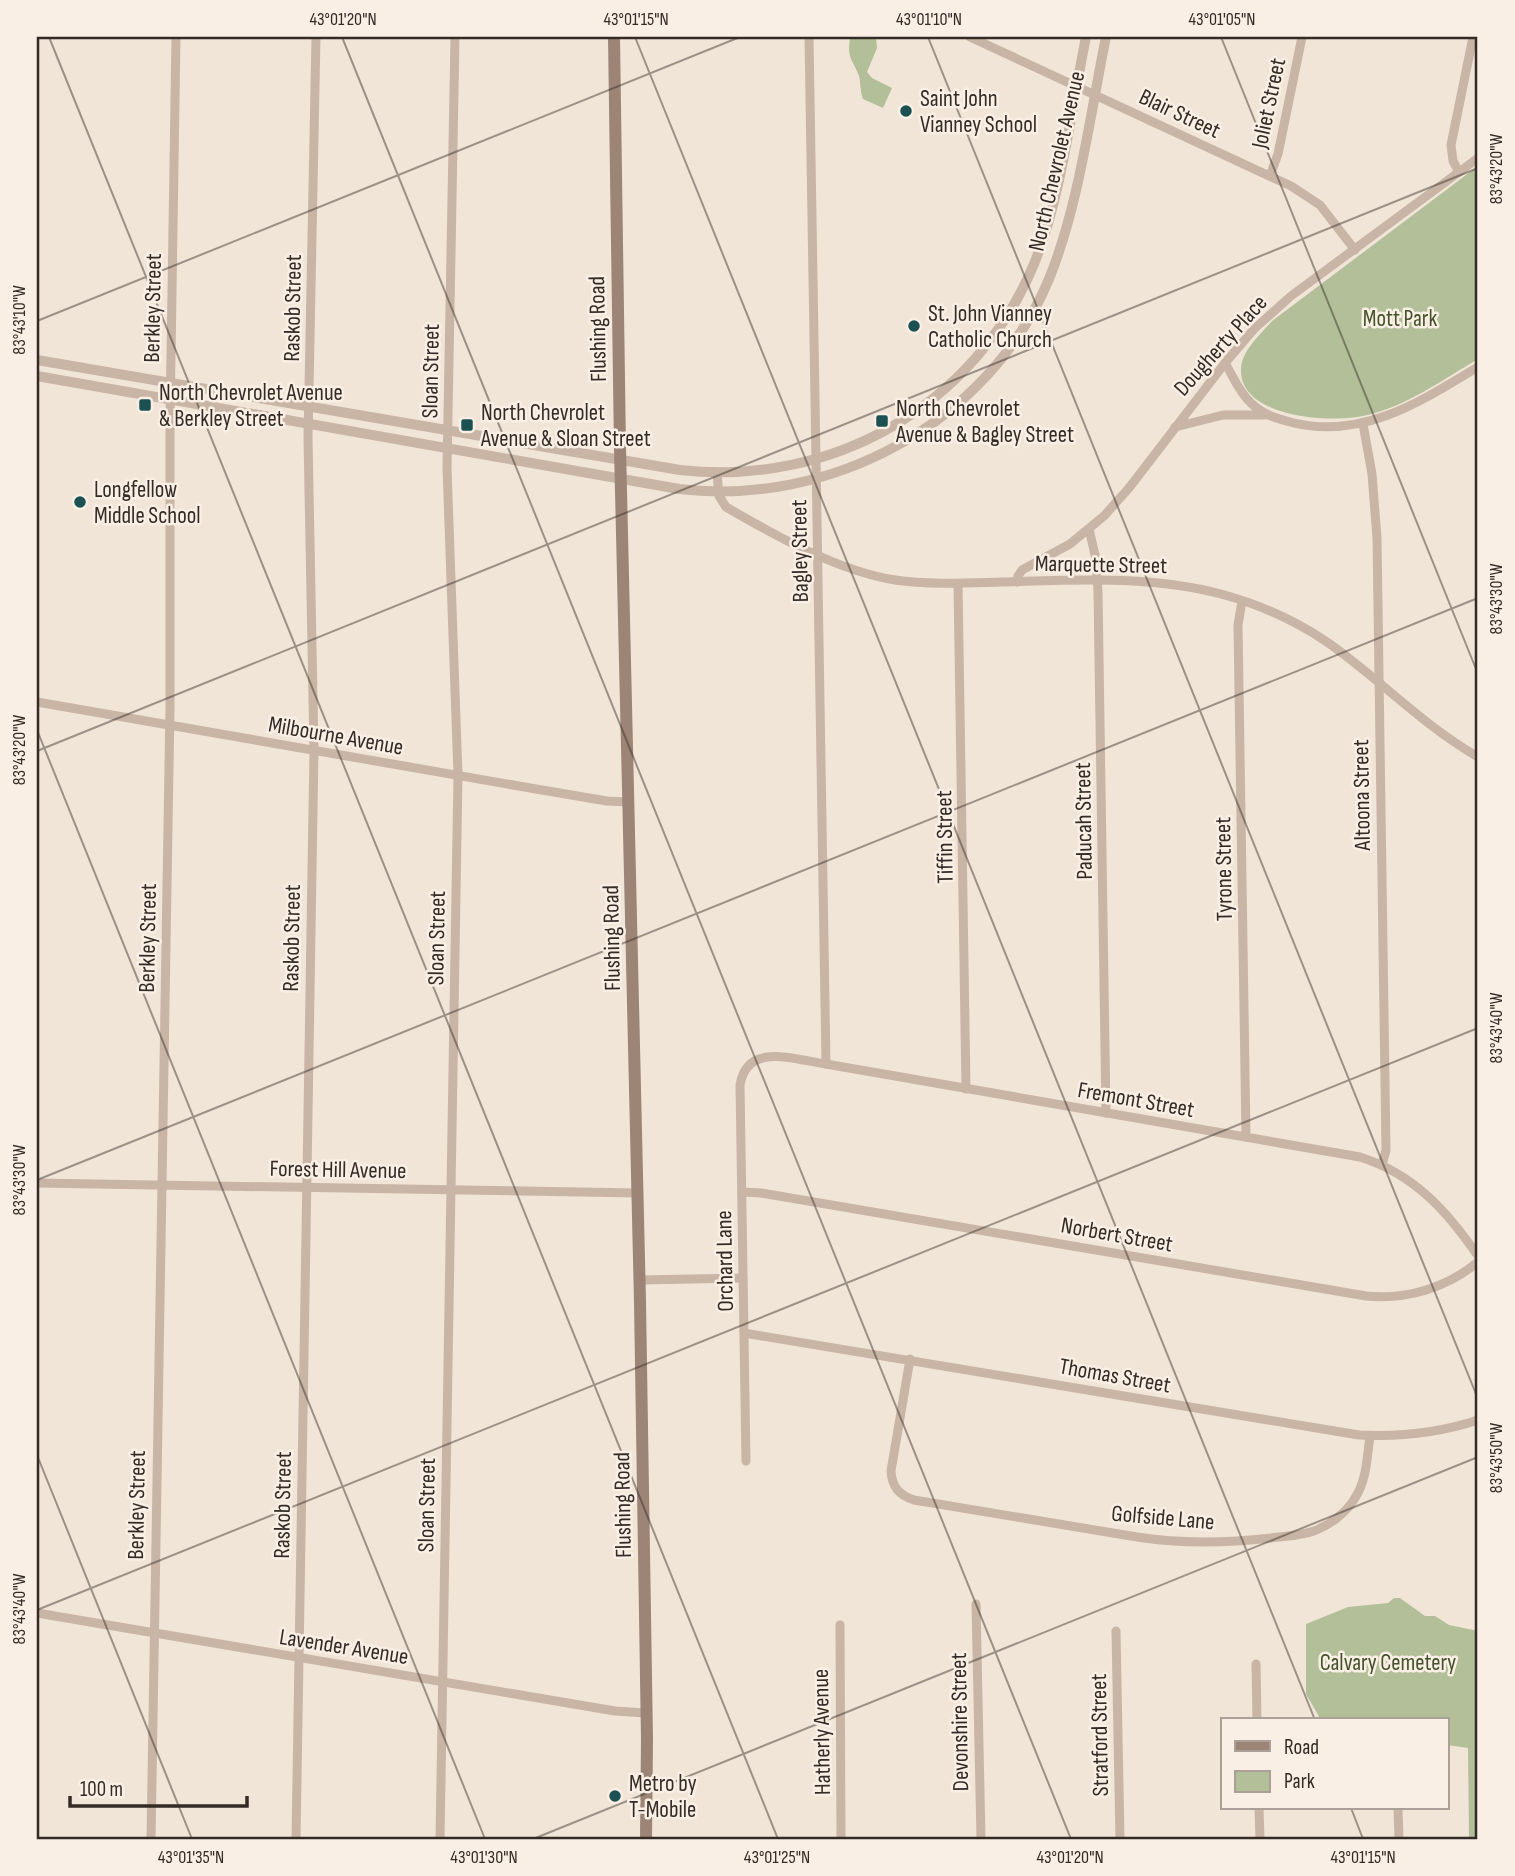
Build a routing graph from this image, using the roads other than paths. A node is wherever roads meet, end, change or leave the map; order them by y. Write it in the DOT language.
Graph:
graph roads {
  1 [pos="176,37"];
  2 [pos="316,37"];
  3 [pos="455,37"];
  4 [pos="614,37"];
  5 [pos="809,37"];
  6 [pos="970,37"];
  7 [pos="1086,37"];
  8 [pos="1106,37"];
  9 [pos="1302,37"];
  10 [pos="1473,37"];
  11 [pos="1076,86"];
  12 [pos="1094,94"];
  13 [pos="1478,158"];
  14 [pos="1459,172"];
  15 [pos="1270,176"];
  16 [pos="1355,250"];
  17 [pos="1008,316"];
  18 [pos="1024,326"];
  19 [pos="37,360"];
  20 [pos="1224,363"];
  21 [pos="1478,367"];
  22 [pos="37,376"];
  23 [pos="170,383"];
  24 [pos="170,400"];
  25 [pos="309,407"];
  26 [pos="1266,415"];
  27 [pos="309,424"];
  28 [pos="1363,424"];
  29 [pos="1174,427"];
  30 [pos="448,431"];
  31 [pos="448,449"];
  32 [pos="817,460"];
  33 [pos="621,461"];
  34 [pos="717,473"];
  35 [pos="817,479"];
  36 [pos="622,480"];
  37 [pos="718,492"];
  38 [pos="1090,529"];
  39 [pos="818,555"];
  40 [pos="1097,581"];
  41 [pos="1017,582"];
  42 [pos="958,584"];
  43 [pos="1242,601"];
  44 [pos="1379,684"];
  45 [pos="37,702"];
  46 [pos="170,726"];
  47 [pos="314,750"];
  48 [pos="1478,757"];
  49 [pos="458,775"];
  50 [pos="628,802"];
  51 [pos="750,1063"];
  52 [pos="826,1065"];
  53 [pos="966,1089"];
  54 [pos="1106,1113"];
  55 [pos="1246,1137"];
  56 [pos="1382,1166"];
  57 [pos="37,1183"];
  58 [pos="161,1185"];
  59 [pos="306,1187"];
  60 [pos="450,1190"];
  61 [pos="742,1192"];
  62 [pos="638,1193"];
  63 [pos="1478,1256"];
  64 [pos="1478,1262"];
  65 [pos="743,1278"];
  66 [pos="640,1280"];
  67 [pos="744,1333"];
  68 [pos="910,1359"];
  69 [pos="1478,1420"];
  70 [pos="1370,1436"];
  71 [pos="746,1461"];
  72 [pos="896,1489"];
  73 [pos="885,1495"];
  74 [pos="976,1604"];
  75 [pos="37,1613"];
  76 [pos="839,1625"];
  77 [pos="1116,1631"];
  78 [pos="153,1633"];
  79 [pos="298,1657"];
  80 [pos="1256,1664"];
  81 [pos="442,1682"];
  82 [pos="646,1713"];
  83 [pos="1257,1718"];
  84 [pos="1259,1810"];
  85 [pos="1398,1810"];
  86 [pos="151,1839"];
  87 [pos="296,1839"];
  88 [pos="440,1839"];
  89 [pos="646,1839"];
  90 [pos="842,1839"];
  91 [pos="981,1839"];
  92 [pos="1120,1839"];
  93 [pos="1260,1839"];
  94 [pos="1399,1839"];
  1 -- 23 [label="street, Berkley Street"];
  2 -- 25 [label="street, Raskob Street"];
  3 -- 30 [label="street, Sloan Street"];
  4 -- 33 [label="main road, Flushing Road"];
  5 -- 32 [label="street, Bagley Street"];
  6 -- 11 [label="street, Blair Street"];
  7 -- 11 [label="street, North Chevrolet Avenue"];
  8 -- 12 [label="street, North Chevrolet Avenue"];
  9 -- 15 [label="street, Joliet Street"];
  10 -- 14 [label="street"];
  11 -- 12 [label="street, Blair Street"];
  11 -- 17 [label="street, North Chevrolet Avenue"];
  12 -- 15 [label="street, Blair Street"];
  12 -- 18 [label="street, North Chevrolet Avenue"];
  13 -- 14 [label="street, Dougherty Place"];
  14 -- 16 [label="street, Dougherty Place"];
  15 -- 16 [label="street, Blair Street"];
  16 -- 20 [label="street, Dougherty Place"];
  17 -- 18 [label="street"];
  17 -- 32 [label="street, North Chevrolet Avenue"];
  18 -- 35 [label="street, North Chevrolet Avenue"];
  19 -- 23 [label="street, North Chevrolet Avenue"];
  20 -- 26 [label="street"];
  20 -- 29 [label="street, Dougherty Place"];
  21 -- 28 [label="street"];
  22 -- 24 [label="street, North Chevrolet Avenue"];
  23 -- 24 [label="street, Berkley Street"];
  23 -- 25 [label="street, North Chevrolet Avenue"];
  24 -- 27 [label="street, North Chevrolet Avenue"];
  24 -- 46 [label="street, Berkley Street"];
  25 -- 27 [label="street, Raskob Street"];
  25 -- 30 [label="street, North Chevrolet Avenue"];
  26 -- 28 [label="street"];
  26 -- 29 [label="street"];
  27 -- 31 [label="street, North Chevrolet Avenue"];
  27 -- 47 [label="street, Raskob Street"];
  28 -- 44 [label="street, Altoona Street"];
  29 -- 38 [label="street, Dougherty Place"];
  30 -- 31 [label="street, Sloan Street"];
  30 -- 33 [label="street, North Chevrolet Avenue"];
  31 -- 36 [label="street, North Chevrolet Avenue"];
  31 -- 49 [label="street, Sloan Street"];
  32 -- 34 [label="street, North Chevrolet Avenue"];
  32 -- 35 [label="street, Bagley Street"];
  33 -- 34 [label="street, North Chevrolet Avenue"];
  33 -- 36 [label="main road, Flushing Road"];
  34 -- 37 [label="street"];
  35 -- 37 [label="street, North Chevrolet Avenue"];
  35 -- 39 [label="street, Bagley Street"];
  36 -- 37 [label="street, North Chevrolet Avenue"];
  36 -- 50 [label="main road, Flushing Road"];
  37 -- 39 [label="street, Marquette Street"];
  38 -- 40 [label="street, Paducah Street"];
  38 -- 41 [label="street, Dougherty Place"];
  39 -- 42 [label="street, Marquette Street"];
  39 -- 52 [label="street, Bagley Street"];
  40 -- 41 [label="street, Marquette Street"];
  40 -- 43 [label="street, Marquette Street"];
  40 -- 54 [label="street, Paducah Street"];
  41 -- 42 [label="street, Marquette Street"];
  42 -- 53 [label="street, Tiffin Street"];
  43 -- 44 [label="street, Marquette Street"];
  43 -- 55 [label="street, Tyrone Street"];
  44 -- 48 [label="street, Marquette Street"];
  44 -- 56 [label="street, Altoona Street"];
  45 -- 46 [label="street, Milbourne Avenue"];
  46 -- 47 [label="street, Milbourne Avenue"];
  46 -- 58 [label="street, Berkley Street"];
  47 -- 49 [label="street, Milbourne Avenue"];
  47 -- 59 [label="street, Raskob Street"];
  49 -- 50 [label="street, Milbourne Avenue"];
  49 -- 60 [label="street, Sloan Street"];
  50 -- 62 [label="main road, Flushing Road"];
  51 -- 52 [label="street, Fremont Street"];
  51 -- 61 [label="street, Orchard Lane"];
  52 -- 53 [label="street, Fremont Street"];
  53 -- 54 [label="street, Fremont Street"];
  54 -- 55 [label="street, Fremont Street"];
  55 -- 56 [label="street, Fremont Street"];
  56 -- 63 [label="street, Fremont Street"];
  57 -- 58 [label="street, Forest Hill Avenue"];
  58 -- 59 [label="street, Forest Hill Avenue"];
  58 -- 78 [label="street, Berkley Street"];
  59 -- 60 [label="street, Forest Hill Avenue"];
  59 -- 79 [label="street, Raskob Street"];
  60 -- 62 [label="street, Forest Hill Avenue"];
  60 -- 81 [label="street, Sloan Street"];
  61 -- 64 [label="street, Norbert Street"];
  61 -- 65 [label="street, Orchard Lane"];
  62 -- 66 [label="main road, Flushing Road"];
  65 -- 66 [label="street"];
  65 -- 67 [label="street, Orchard Lane"];
  66 -- 82 [label="main road, Flushing Road"];
  67 -- 68 [label="street, Thomas Street"];
  67 -- 71 [label="street, Orchard Lane"];
  68 -- 70 [label="street, Thomas Street"];
  68 -- 72 [label="street"];
  69 -- 70 [label="street, Thomas Street"];
  70 -- 72 [label="street, Golfside Lane"];
  72 -- 73 [label="street"];
  74 -- 91 [label="street, Devonshire Street"];
  75 -- 78 [label="street, Lavender Avenue"];
  76 -- 90 [label="street, Hatherly Avenue"];
  77 -- 92 [label="street, Stratford Street"];
  78 -- 79 [label="street, Lavender Avenue"];
  78 -- 86 [label="street, Berkley Street"];
  79 -- 81 [label="street, Lavender Avenue"];
  79 -- 87 [label="street, Raskob Street"];
  80 -- 83 [label="street"];
  81 -- 82 [label="street, Lavender Avenue"];
  81 -- 88 [label="street, Sloan Street"];
  82 -- 89 [label="main road, Flushing Road"];
  84 -- 93 [label="street"];
  85 -- 94 [label="street"];
}
